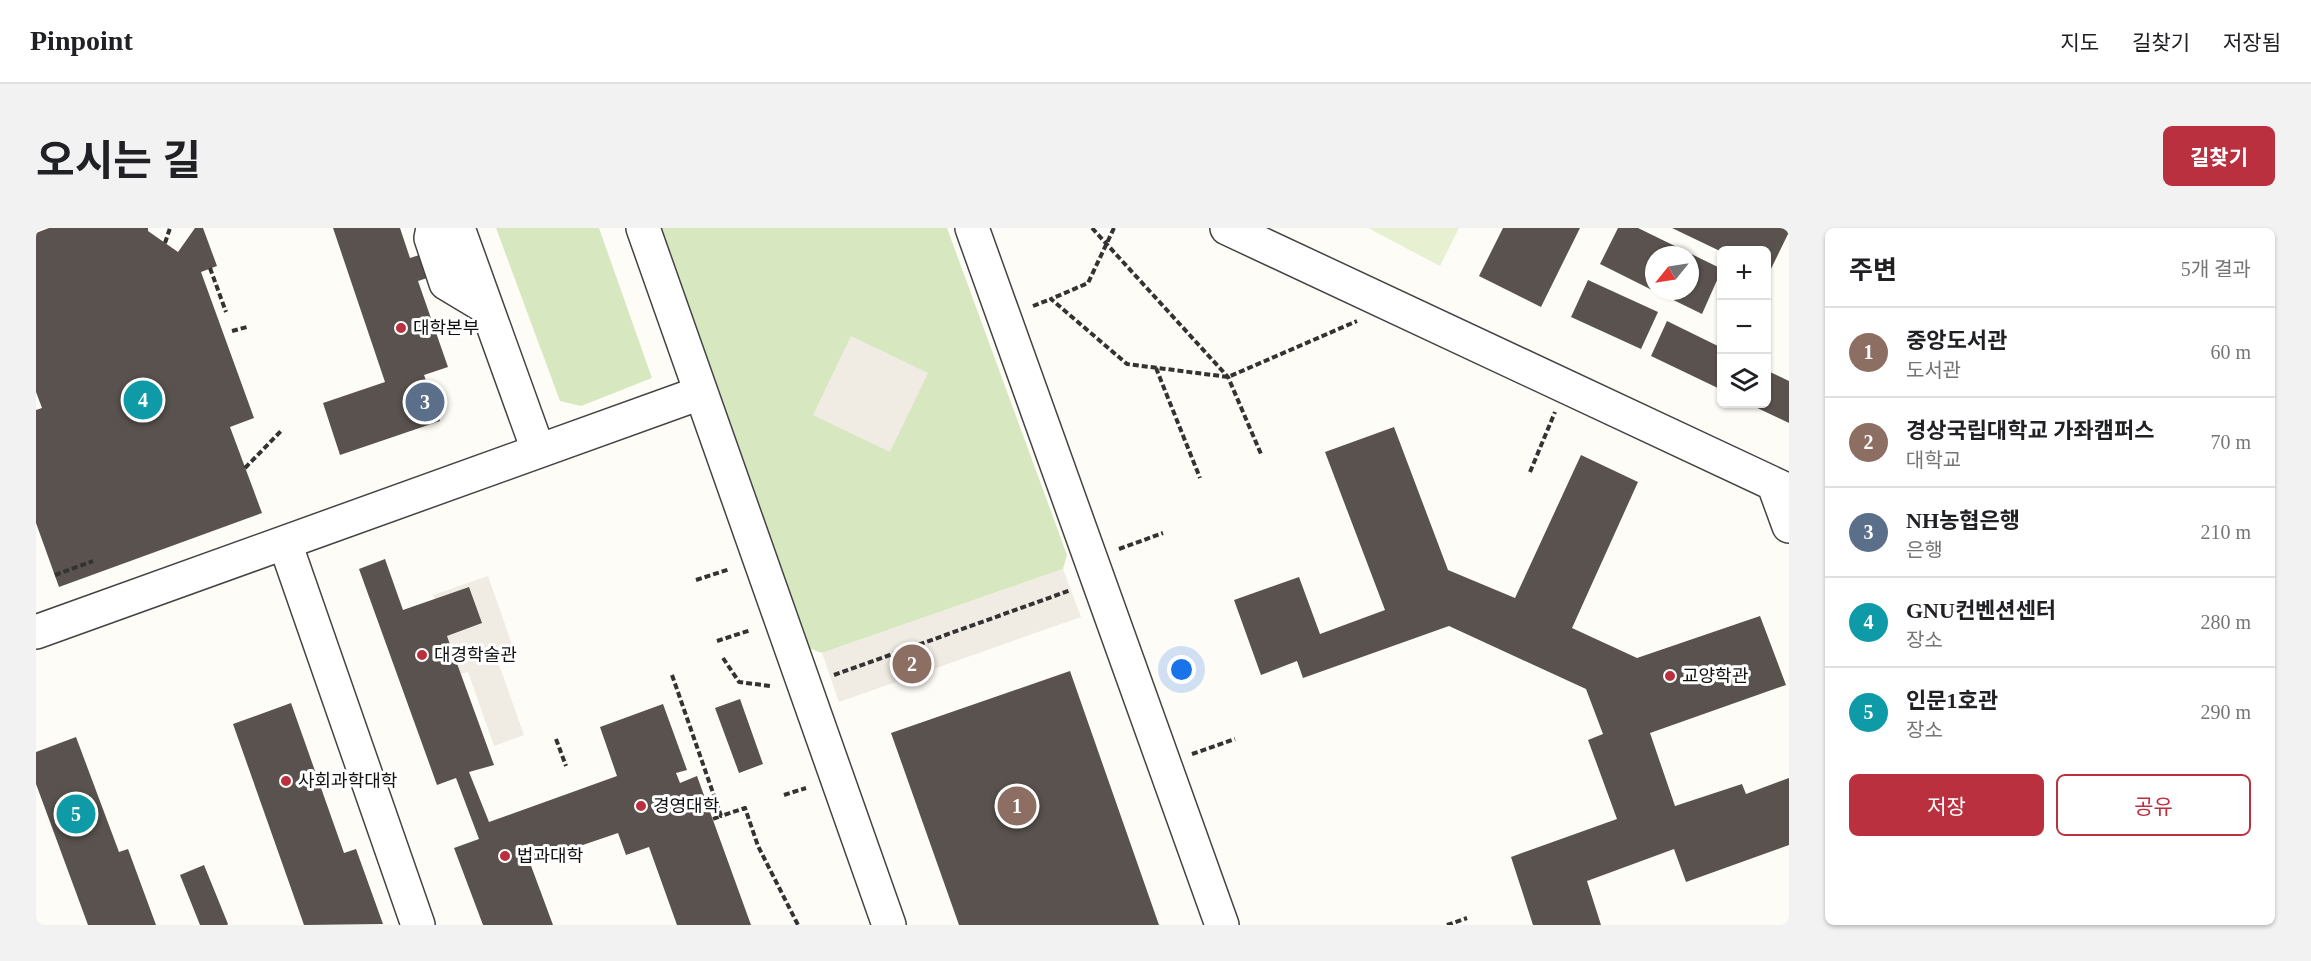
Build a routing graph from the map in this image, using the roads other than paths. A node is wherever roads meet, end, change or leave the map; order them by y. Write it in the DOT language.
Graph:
graph roads {
  1 [pos="433,228"];
  2 [pos="459,228"];
  3 [pos="643,228"];
  4 [pos="972,228"];
  5 [pos="1227,228"];
  6 [pos="486,307"];
  7 [pos="700,393"];
  8 [pos="538,450"];
  9 [pos="1782,488"];
  10 [pos="1789,526"];
  11 [pos="285,543"];
  12 [pos="36,632"];
  13 [pos="418,925"];
  14 [pos="888,925"];
  15 [pos="1222,925"];
  1 -- 6 [label="street"];
  2 -- 6 [label="street"];
  3 -- 7 [label="street"];
  4 -- 15 [label="street"];
  5 -- 9 [label="street"];
  6 -- 8 [label="street"];
  7 -- 8 [label="street"];
  7 -- 14 [label="street"];
  8 -- 11 [label="street"];
  9 -- 10 [label="street"];
  11 -- 12 [label="street"];
  11 -- 13 [label="street"];
}
